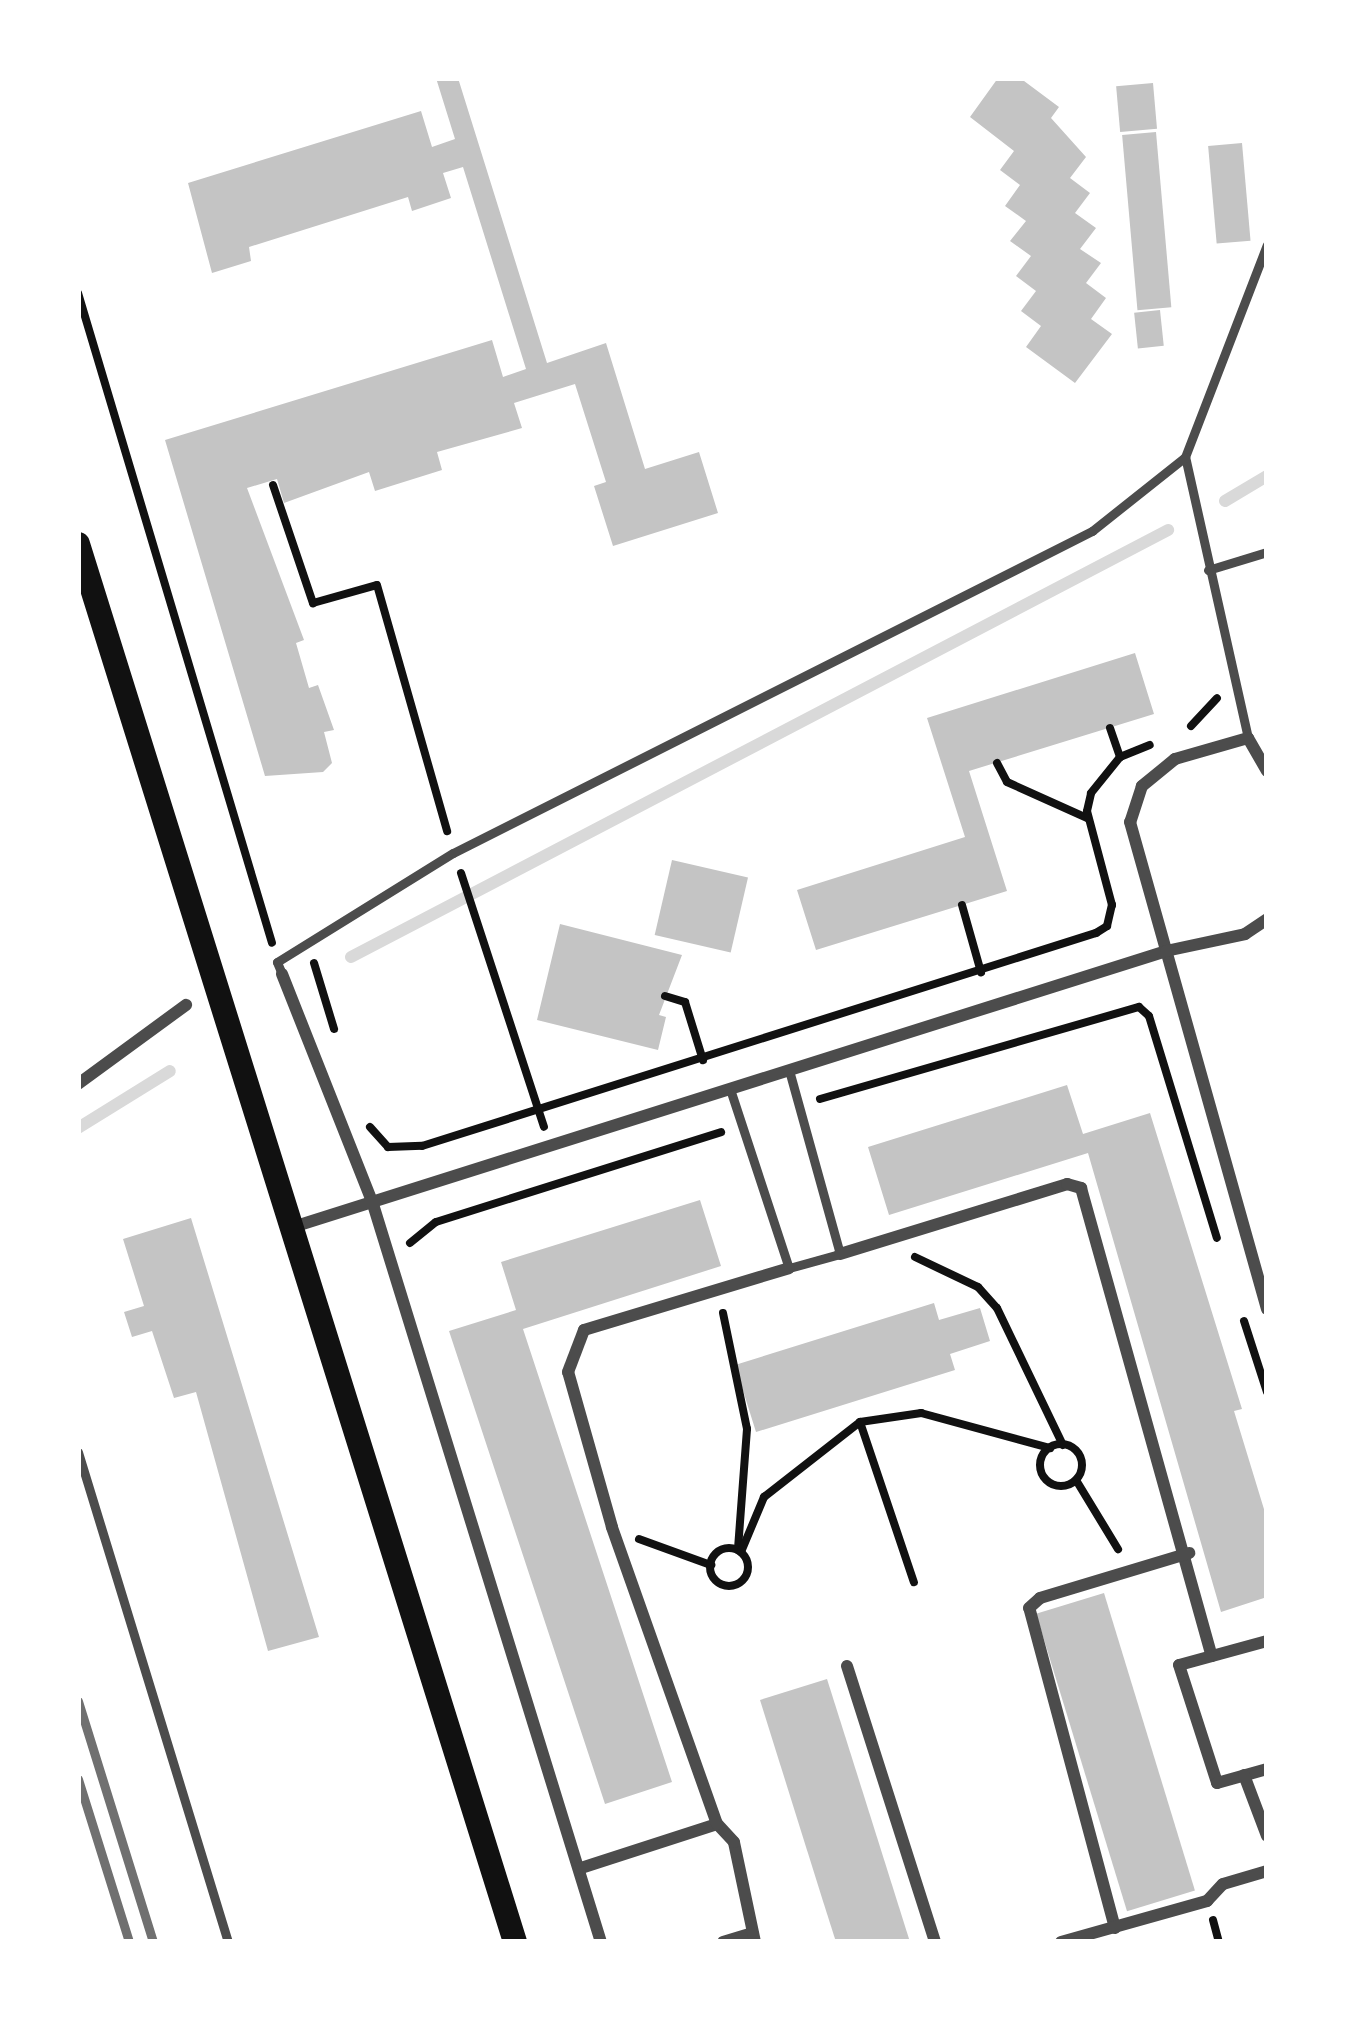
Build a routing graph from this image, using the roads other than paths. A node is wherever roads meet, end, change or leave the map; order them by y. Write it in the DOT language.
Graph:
graph roads {
  1 [pos="1267,245"];
  2 [pos="1185,457"];
  3 [pos="78,544"];
  4 [pos="1267,552"];
  5 [pos="1208,570"];
  6 [pos="1248,739"];
  7 [pos="1267,771"];
  8 [pos="1267,919"];
  9 [pos="1166,951"];
  10 [pos="280,968"];
  11 [pos="186,1005"];
  12 [pos="789,1070"];
  13 [pos="78,1084"];
  14 [pos="730,1089"];
  15 [pos="372,1201"];
  16 [pos="292,1227"];
  17 [pos="840,1254"];
  18 [pos="789,1268"];
  19 [pos="1267,1309"];
  20 [pos="78,1452"];
  21 [pos="1189,1553"];
  22 [pos="1267,1641"];
  23 [pos="1212,1656"];
  24 [pos="847,1666"];
  25 [pos="1267,1768"];
  26 [pos="1244,1775"];
  27 [pos="717,1824"];
  28 [pos="1267,1836"];
  29 [pos="581,1868"];
  30 [pos="1267,1871"];
  31 [pos="1114,1928"];
  32 [pos="754,1938"];
  33 [pos="228,1942"];
  34 [pos="515,1942"];
  35 [pos="602,1942"];
  36 [pos="723,1942"];
  37 [pos="935,1942"];
  38 [pos="1061,1942"];
  1 -- 2 [label="lane"];
  2 -- 5 [label="lane"];
  2 -- 10 [label="lane"];
  3 -- 16 [label="main road"];
  4 -- 5 [label="lane"];
  5 -- 6 [label="lane"];
  6 -- 7 [label="street"];
  6 -- 9 [label="street"];
  8 -- 9 [label="street"];
  9 -- 12 [label="street"];
  9 -- 19 [label="street"];
  10 -- 15 [label="street"];
  11 -- 13 [label="street"];
  12 -- 14 [label="street"];
  12 -- 17 [label="lane"];
  14 -- 15 [label="street"];
  14 -- 18 [label="lane"];
  15 -- 16 [label="street"];
  15 -- 29 [label="street"];
  16 -- 34 [label="main road"];
  17 -- 18 [label="lane"];
  17 -- 21 [label="street"];
  18 -- 27 [label="street"];
  20 -- 33 [label="lane"];
  21 -- 23 [label="street"];
  21 -- 31 [label="street"];
  22 -- 23 [label="street"];
  23 -- 26 [label="street"];
  24 -- 37 [label="street"];
  25 -- 26 [label="street"];
  26 -- 28 [label="street"];
  27 -- 29 [label="street"];
  27 -- 32 [label="street"];
  29 -- 35 [label="street"];
  30 -- 31 [label="street"];
  31 -- 38 [label="street"];
  32 -- 36 [label="street"];
}
